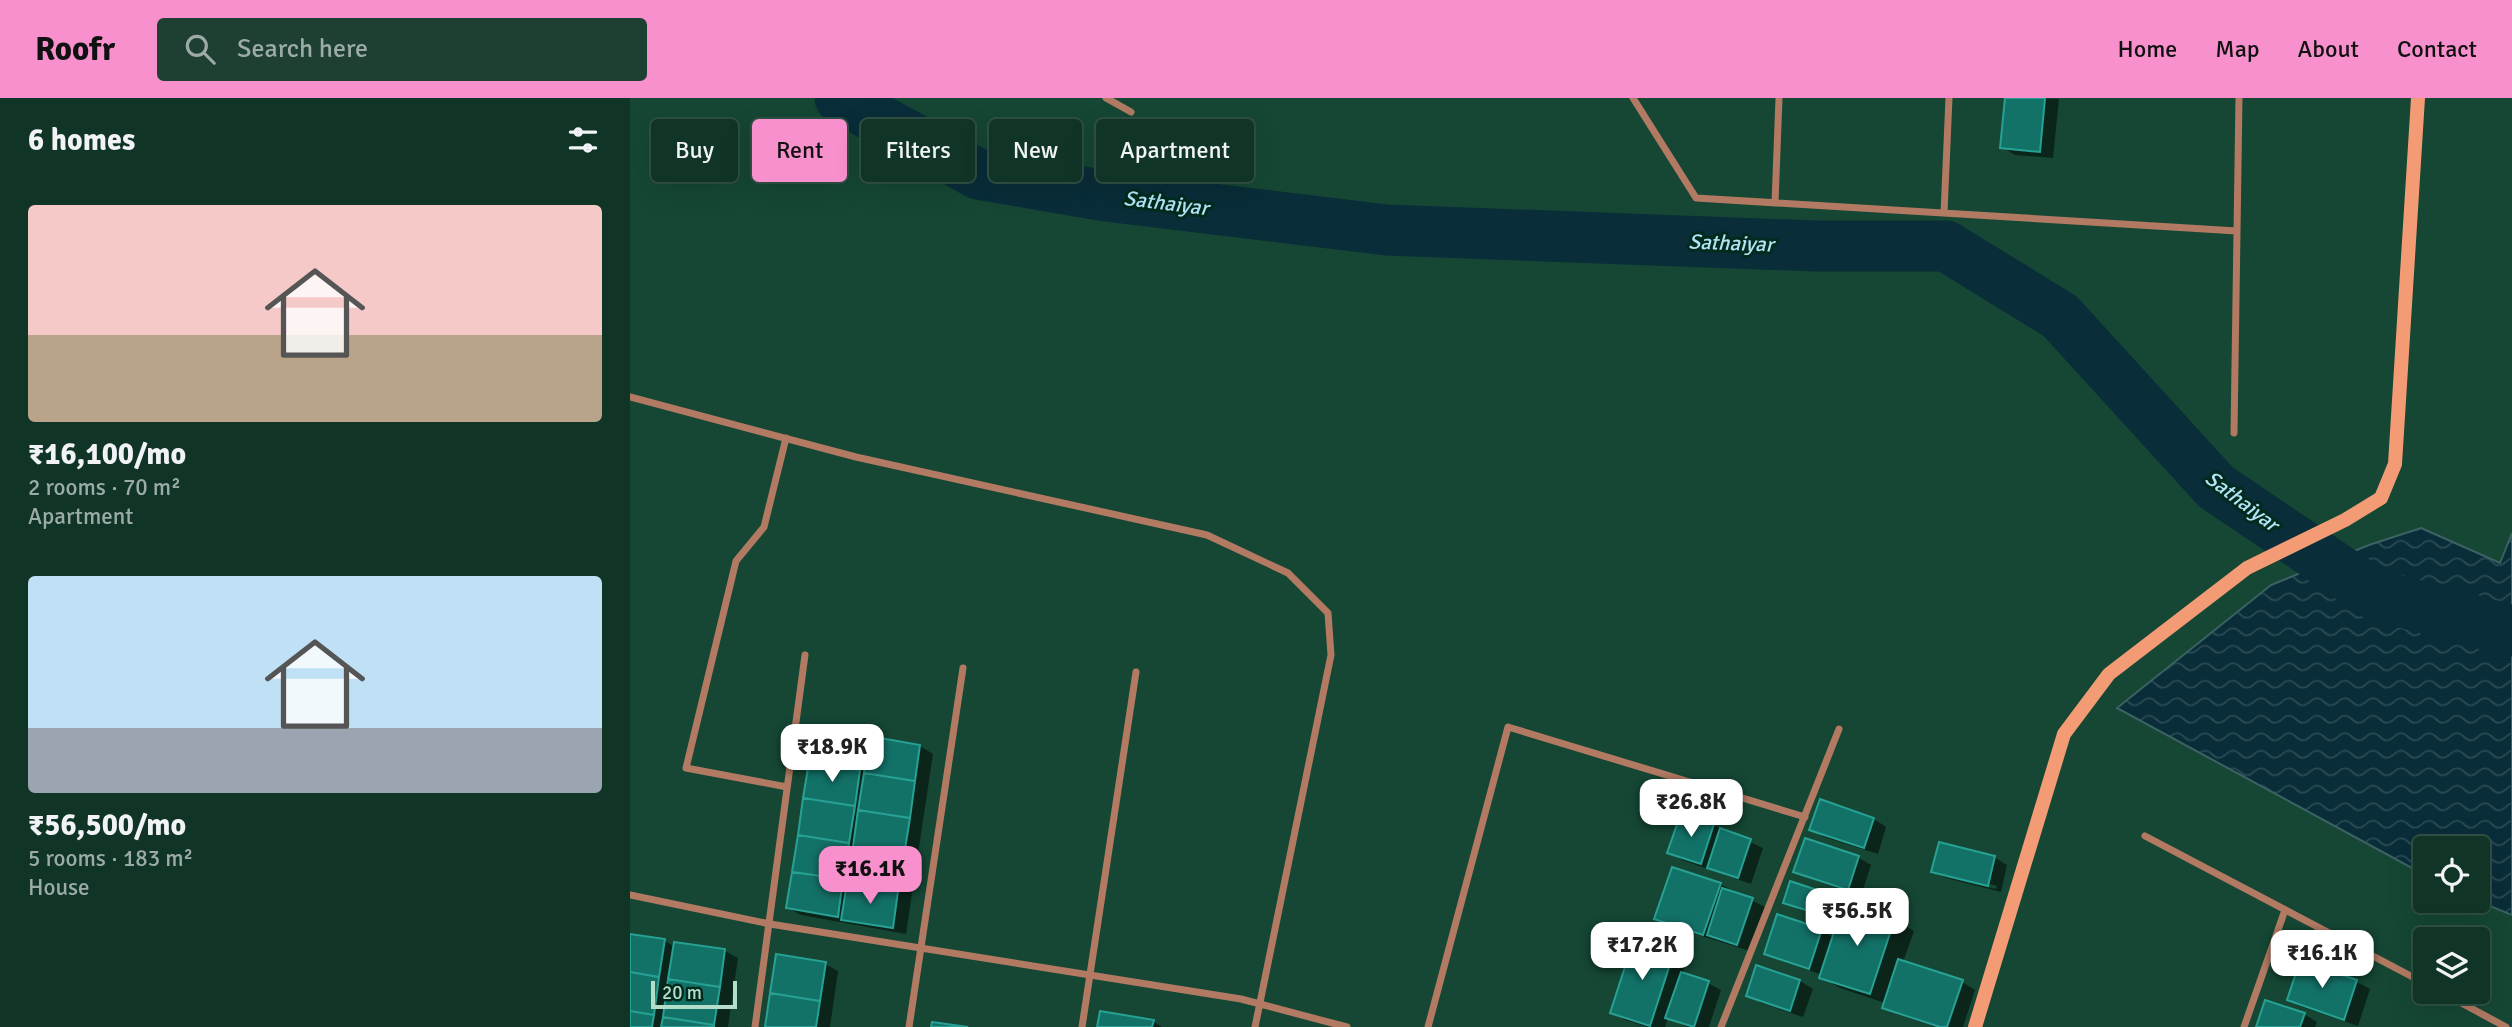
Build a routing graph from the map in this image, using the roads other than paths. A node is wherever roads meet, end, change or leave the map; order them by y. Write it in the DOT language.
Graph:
graph roads {
  1 [pos="1106,98"];
  2 [pos="1633,98"];
  3 [pos="1779,98"];
  4 [pos="1949,98"];
  5 [pos="2239,98"];
  6 [pos="2418,98"];
  7 [pos="1131,112"];
  8 [pos="1775,203"];
  9 [pos="1944,213"];
  10 [pos="2237,232"];
  11 [pos="630,397"];
  12 [pos="2234,433"];
  13 [pos="786,438"];
  14 [pos="804,655"];
  15 [pos="963,668"];
  16 [pos="1136,672"];
  17 [pos="1839,729"];
  18 [pos="787,786"];
  19 [pos="1805,817"];
  20 [pos="2146,836"];
  21 [pos="630,895"];
  22 [pos="2285,910"];
  23 [pos="770,924"];
  24 [pos="921,948"];
  25 [pos="1090,975"];
  26 [pos="2413,977"];
  27 [pos="1259,1004"];
  28 [pos="2463,1004"];
  29 [pos="755,1027"];
  30 [pos="909,1027"];
  31 [pos="1082,1027"];
  32 [pos="1255,1027"];
  33 [pos="1346,1027"];
  34 [pos="1427,1027"];
  35 [pos="1721,1027"];
  36 [pos="1975,1027"];
  37 [pos="2244,1027"];
  38 [pos="2506,1027"];
  1 -- 7 [label="street"];
  2 -- 8 [label="street"];
  3 -- 8 [label="street"];
  4 -- 9 [label="street"];
  5 -- 10 [label="street"];
  6 -- 36 [label="street"];
  8 -- 9 [label="street"];
  9 -- 10 [label="street"];
  10 -- 12 [label="street"];
  11 -- 13 [label="street"];
  13 -- 18 [label="street"];
  13 -- 27 [label="street"];
  14 -- 18 [label="street"];
  15 -- 24 [label="street"];
  16 -- 25 [label="street"];
  17 -- 19 [label="street"];
  18 -- 23 [label="street"];
  19 -- 34 [label="street"];
  19 -- 35 [label="street"];
  20 -- 22 [label="street"];
  21 -- 23 [label="street"];
  22 -- 26 [label="street"];
  22 -- 37 [label="street"];
  23 -- 24 [label="street"];
  23 -- 29 [label="street"];
  24 -- 25 [label="street"];
  24 -- 30 [label="street"];
  25 -- 27 [label="street"];
  25 -- 31 [label="street"];
  27 -- 32 [label="street"];
  27 -- 33 [label="street"];
  28 -- 38 [label="street"];
}
